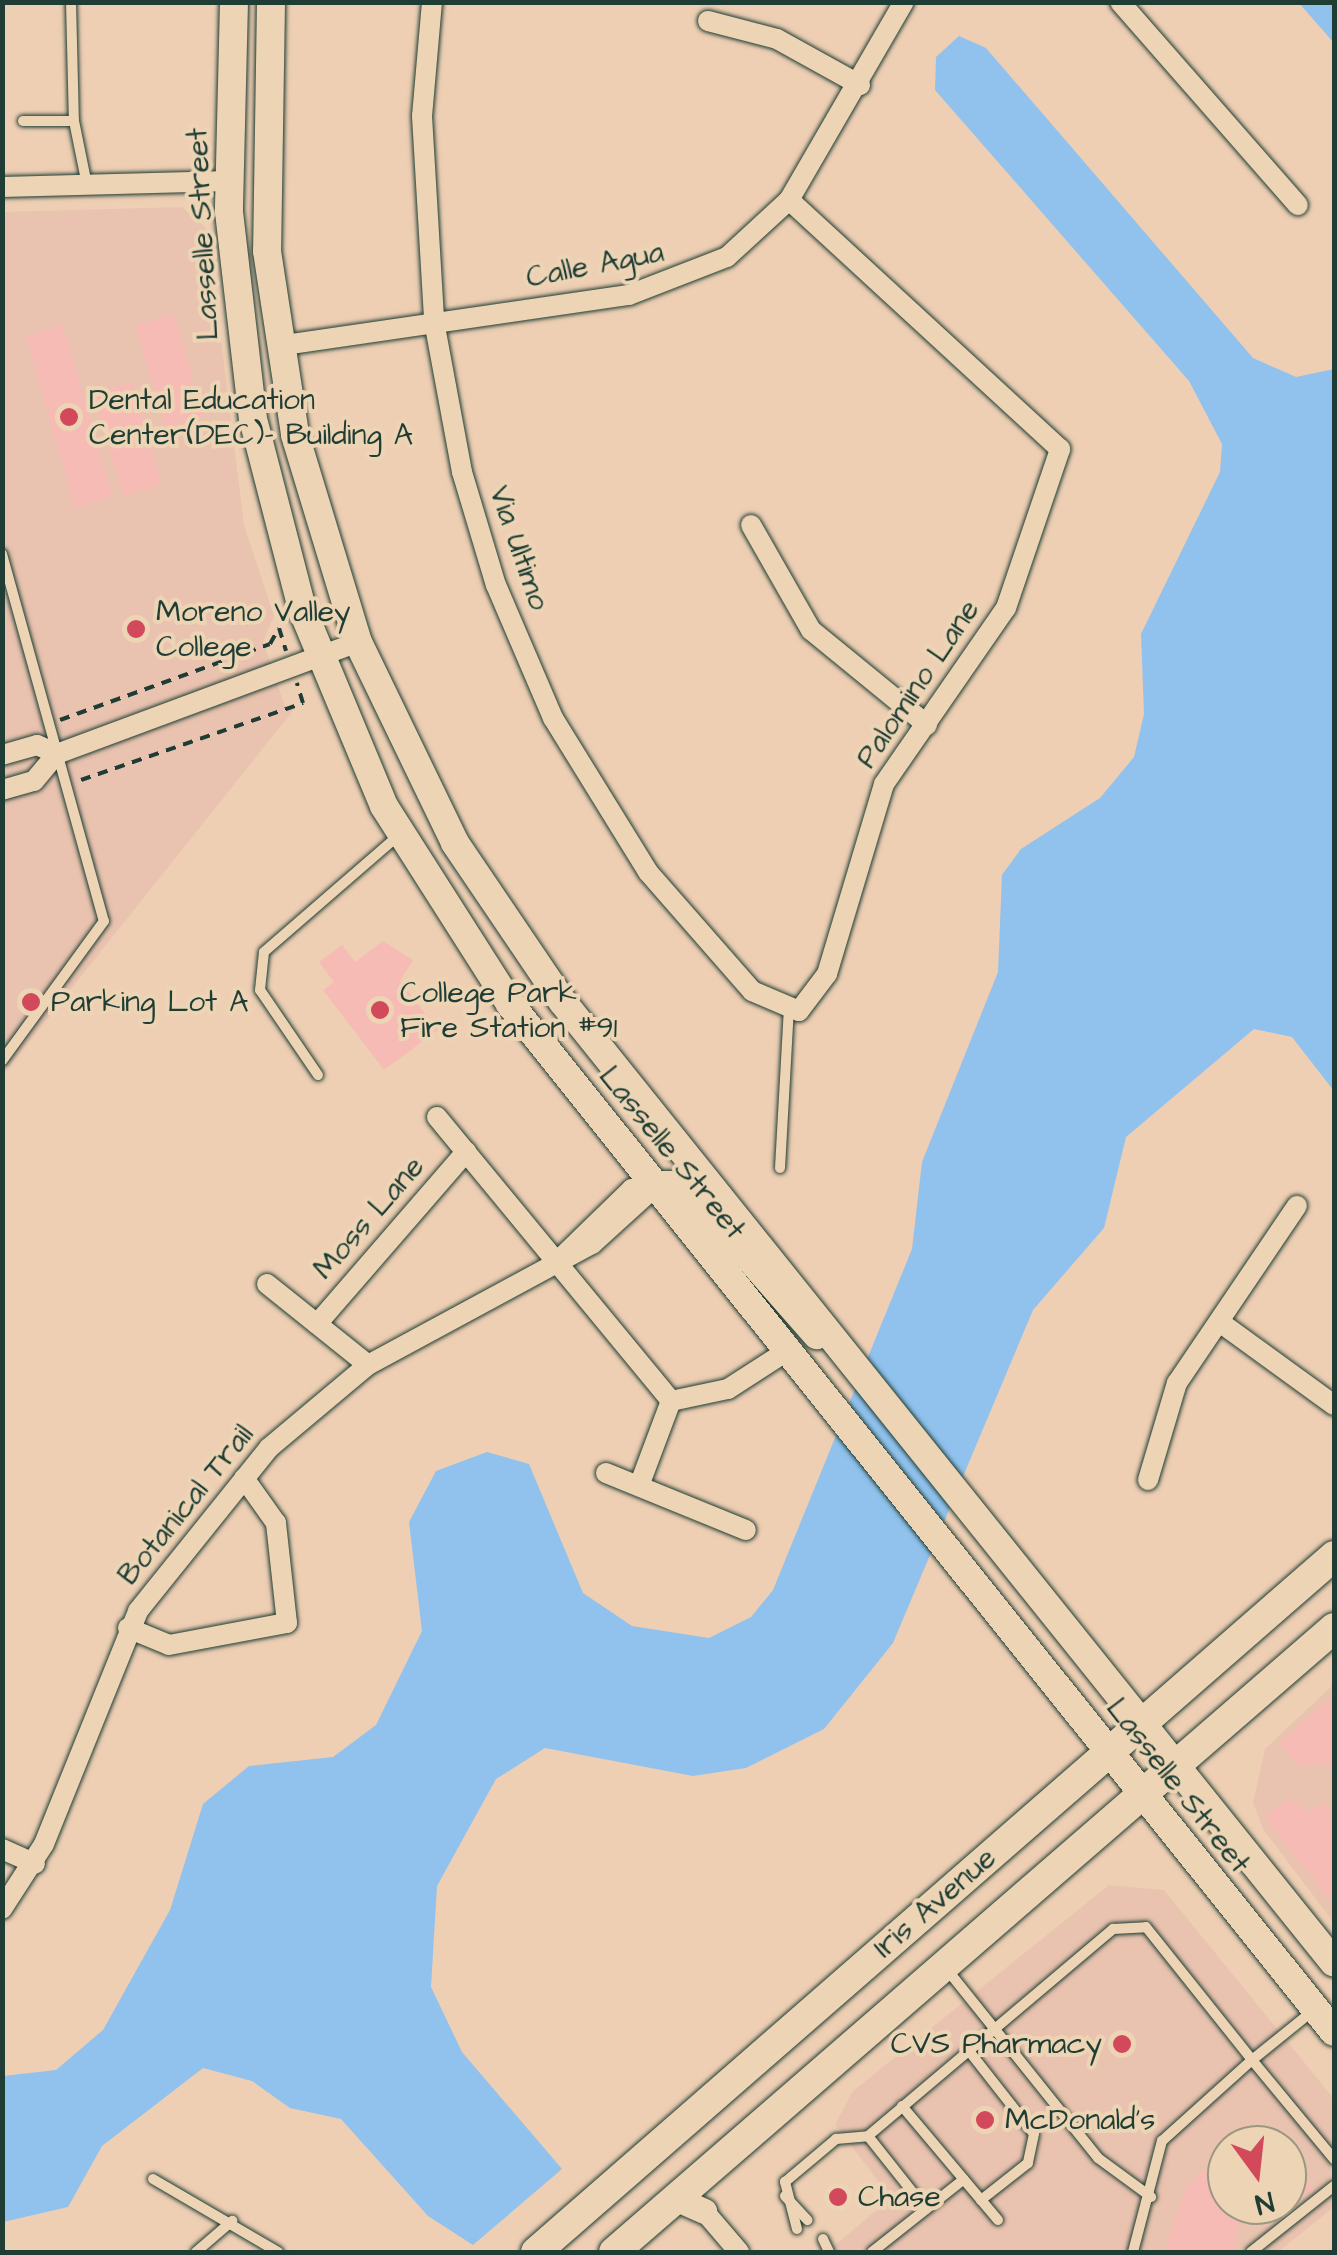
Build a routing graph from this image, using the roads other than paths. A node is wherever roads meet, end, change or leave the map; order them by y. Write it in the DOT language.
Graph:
graph roads {
  1 [pos="72,2"];
  2 [pos="234,2"];
  3 [pos="271,2"];
  4 [pos="432,2"];
  5 [pos="904,2"];
  6 [pos="1120,2"];
  7 [pos="708,21"];
  8 [pos="860,85"];
  9 [pos="23,121"];
  10 [pos="74,121"];
  11 [pos="229,181"];
  12 [pos="88,185"];
  13 [pos="2,187"];
  14 [pos="789,200"];
  15 [pos="1298,205"];
  16 [pos="434,321"];
  17 [pos="278,346"];
  18 [pos="752,526"];
  19 [pos="2,554"];
  20 [pos="358,642"];
  21 [pos="320,657"];
  22 [pos="926,725"];
  23 [pos="57,754"];
  24 [pos="2,755"];
  25 [pos="2,790"];
  26 [pos="400,834"];
  27 [pos="794,1010"];
  28 [pos="2,1060"];
  29 [pos="318,1075"];
  30 [pos="437,1117"];
  31 [pos="466,1152"];
  32 [pos="780,1168"];
  33 [pos="657,1185"];
  34 [pos="1297,1206"];
  35 [pos="556,1263"];
  36 [pos="267,1284"];
  37 [pos="1221,1323"];
  38 [pos="318,1324"];
  39 [pos="838,1342"];
  40 [pos="790,1349"];
  41 [pos="368,1364"];
  42 [pos="671,1401"];
  43 [pos="1334,1406"];
  44 [pos="606,1473"];
  45 [pos="244,1478"];
  46 [pos="1148,1480"];
  47 [pos="638,1486"];
  48 [pos="746,1530"];
  49 [pos="1334,1556"];
  50 [pos="128,1628"];
  51 [pos="1334,1628"];
  52 [pos="1140,1723"];
  53 [pos="1107,1750"];
  54 [pos="1175,1764"];
  55 [pos="1145,1793"];
  56 [pos="2,1849"];
  57 [pos="34,1864"];
  58 [pos="2,1908"];
  59 [pos="1334,1963"];
  60 [pos="944,1967"];
  61 [pos="1325,2010"];
  62 [pos="997,2028"];
  63 [pos="1334,2032"];
  64 [pos="969,2052"];
  65 [pos="1252,2060"];
  66 [pos="902,2106"];
  67 [pos="868,2136"];
  68 [pos="648,2156"];
  69 [pos="1334,2159"];
  70 [pos="153,2178"];
  71 [pos="964,2180"];
  72 [pos="1334,2186"];
  73 [pos="784,2195"];
  74 [pos="1151,2197"];
  75 [pos="690,2198"];
  76 [pos="982,2200"];
  77 [pos="926,2210"];
  78 [pos="807,2220"];
  79 [pos="998,2220"];
  80 [pos="232,2221"];
  81 [pos="796,2229"];
  82 [pos="823,2238"];
  83 [pos="822,2250"];
  84 [pos="196,2252"];
  85 [pos="278,2252"];
  86 [pos="536,2252"];
  87 [pos="614,2252"];
  88 [pos="739,2252"];
  89 [pos="872,2252"];
  90 [pos="1134,2252"];
  91 [pos="1251,2252"];
  1 -- 10 [label="lane"];
  2 -- 11 [label="main road, Lasselle Street"];
  3 -- 17 [label="main road, Lasselle Street"];
  4 -- 16 [label="street, Via Ultimo"];
  5 -- 8 [label="street, Calle Agua"];
  6 -- 15 [label="street"];
  7 -- 8 [label="street"];
  8 -- 14 [label="street, Calle Agua"];
  9 -- 10 [label="lane"];
  10 -- 12 [label="lane"];
  11 -- 12 [label="street"];
  11 -- 17 [label="main road"];
  11 -- 21 [label="main road, Lasselle Street"];
  12 -- 13 [label="street"];
  14 -- 16 [label="street, Calle Agua"];
  14 -- 22 [label="street, Palomino Lane"];
  16 -- 17 [label="street, Calle Agua"];
  16 -- 27 [label="street, Via Ultimo"];
  17 -- 20 [label="main road, Lasselle Street"];
  18 -- 22 [label="street"];
  19 -- 23 [label="lane"];
  20 -- 21 [label="street"];
  20 -- 39 [label="main road, Lasselle Street"];
  21 -- 23 [label="street"];
  21 -- 26 [label="main road, Lasselle Street"];
  22 -- 27 [label="street, Palomino Lane"];
  23 -- 24 [label="street"];
  23 -- 25 [label="street"];
  23 -- 28 [label="lane"];
  26 -- 29 [label="lane"];
  26 -- 33 [label="main road, Lasselle Street"];
  27 -- 32 [label="lane"];
  30 -- 31 [label="street"];
  31 -- 35 [label="street"];
  31 -- 38 [label="street, Moss Lane"];
  33 -- 35 [label="street, Botanical Trail"];
  33 -- 39 [label="main road"];
  33 -- 40 [label="main road, Lasselle Street"];
  34 -- 37 [label="street"];
  35 -- 41 [label="street, Botanical Trail"];
  35 -- 42 [label="street"];
  36 -- 38 [label="street"];
  37 -- 43 [label="street"];
  37 -- 46 [label="street"];
  38 -- 41 [label="street"];
  39 -- 52 [label="main road, Lasselle Street"];
  40 -- 42 [label="street"];
  40 -- 53 [label="main road, Lasselle Street"];
  41 -- 45 [label="street, Botanical Trail"];
  42 -- 47 [label="street"];
  44 -- 47 [label="street"];
  45 -- 50 [label="street, Botanical Trail"];
  45 -- 50 [label="street"];
  47 -- 48 [label="street"];
  49 -- 52 [label="main road, Iris Avenue"];
  50 -- 57 [label="street, Botanical Trail"];
  51 -- 54 [label="main road, Iris Avenue"];
  52 -- 53 [label="main road, Iris Avenue"];
  52 -- 54 [label="main road, Lasselle Street"];
  53 -- 55 [label="main road, Lasselle Street"];
  53 -- 68 [label="main road, Iris Avenue"];
  54 -- 55 [label="main road, Iris Avenue"];
  54 -- 59 [label="main road, Lasselle Street"];
  55 -- 60 [label="main road, Iris Avenue"];
  55 -- 61 [label="main road, Lasselle Street"];
  56 -- 57 [label="street"];
  57 -- 58 [label="street, Botanical Trail"];
  60 -- 62 [label="lane"];
  60 -- 75 [label="main road, Iris Avenue"];
  61 -- 63 [label="main road, Lasselle Street"];
  61 -- 65 [label="lane"];
  62 -- 64 [label="lane"];
  62 -- 65 [label="lane"];
  62 -- 74 [label="lane"];
  64 -- 66 [label="lane"];
  64 -- 76 [label="lane"];
  65 -- 69 [label="lane"];
  65 -- 74 [label="lane"];
  66 -- 67 [label="lane"];
  66 -- 71 [label="lane"];
  67 -- 73 [label="lane"];
  67 -- 77 [label="lane"];
  68 -- 75 [label="main road"];
  68 -- 86 [label="main road, Iris Avenue"];
  70 -- 80 [label="lane"];
  71 -- 76 [label="lane"];
  71 -- 77 [label="lane"];
  72 -- 91 [label="lane"];
  73 -- 78 [label="lane"];
  73 -- 81 [label="lane"];
  74 -- 90 [label="lane"];
  75 -- 87 [label="main road, Iris Avenue"];
  75 -- 88 [label="street"];
  76 -- 79 [label="lane"];
  77 -- 89 [label="lane"];
  80 -- 84 [label="lane"];
  80 -- 85 [label="lane"];
  82 -- 83 [label="lane"];
}
